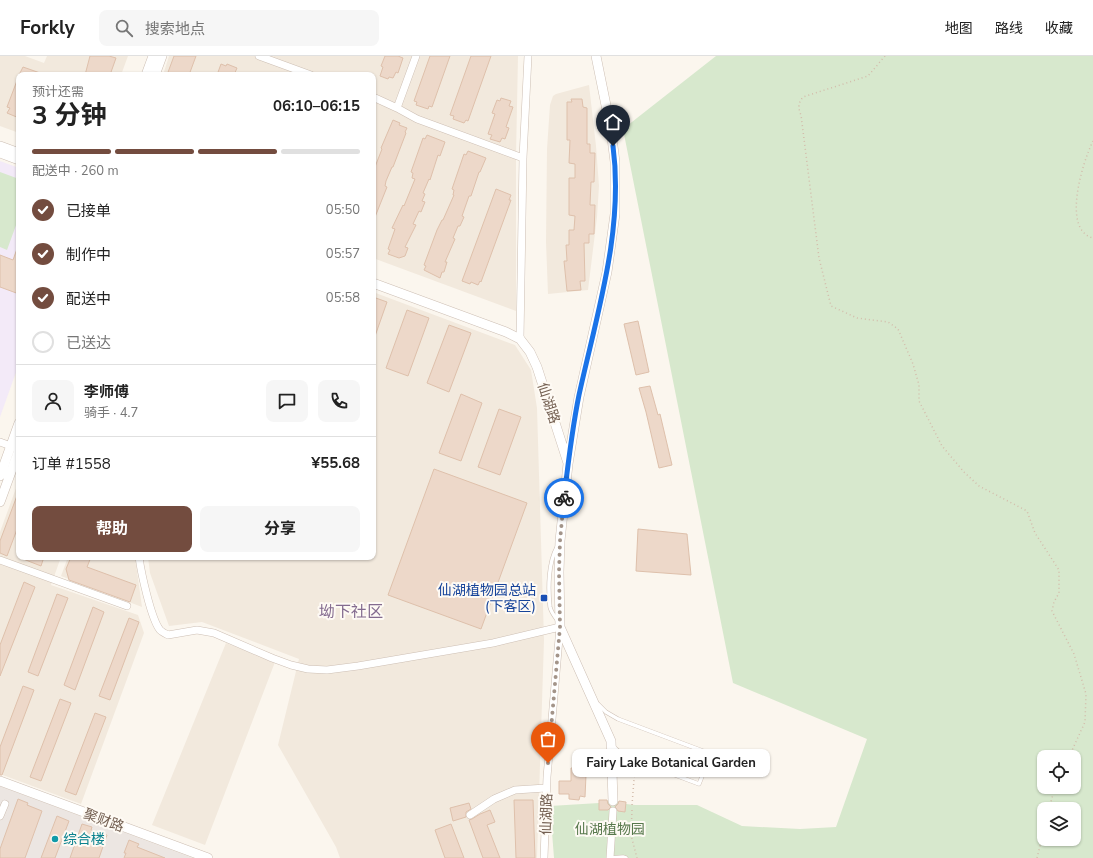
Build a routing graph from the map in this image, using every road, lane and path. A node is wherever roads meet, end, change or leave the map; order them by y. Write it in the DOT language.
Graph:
graph roads {
  1 [pos="153,56"];
  2 [pos="162,56"];
  3 [pos="259,56"];
  4 [pos="416,56"];
  5 [pos="528,56"];
  6 [pos="596,56"];
  7 [pos="885,56"];
  8 [pos="147,72"];
  9 [pos="156,72"];
  10 [pos="303,72"];
  11 [pos="376,98"];
  12 [pos="397,108"];
  13 [pos="1093,141"];
  14 [pos="0,146"];
  15 [pos="16,152"];
  16 [pos="0,153"];
  17 [pos="523,158"];
  18 [pos="16,159"];
  19 [pos="1093,238"];
  20 [pos="376,284"];
  21 [pos="520,339"];
  22 [pos="0,442"];
  23 [pos="16,448"];
  24 [pos="568,464"];
  25 [pos="0,476"];
  26 [pos="0,502"];
  27 [pos="0,560"];
  28 [pos="139,560"];
  29 [pos="127,606"];
  30 [pos="560,627"];
  31 [pos="592,699"];
  32 [pos="611,741"];
  33 [pos="1072,750"];
  34 [pos="635,761"];
  35 [pos="0,781"];
  36 [pos="546,788"];
  37 [pos="613,801"];
  38 [pos="4,804"];
  39 [pos="632,805"];
  40 [pos="632,810"];
  41 [pos="613,811"];
  42 [pos="470,815"];
  43 [pos="0,816"];
  44 [pos="1040,846"];
  45 [pos="208,858"];
  46 [pos="544,858"];
  47 [pos="610,858"];
  48 [pos="626,858"];
  49 [pos="637,858"];
  50 [pos="1037,858"];
  1 -- 8 [label="street"];
  2 -- 9 [label="street"];
  3 -- 10 [label="street"];
  4 -- 12 [label="street"];
  5 -- 17 [label="street"];
  6 -- 24 [label="street"];
  7 -- 33 [label="path"];
  11 -- 12 [label="street"];
  12 -- 17 [label="street"];
  13 -- 19 [label="path"];
  14 -- 15 [label="street"];
  16 -- 18 [label="street"];
  17 -- 21 [label="street"];
  20 -- 21 [label="street, 仙湖路"];
  21 -- 24 [label="street, 仙湖路"];
  22 -- 23 [label="street"];
  23 -- 25 [label="street"];
  23 -- 26 [label="street"];
  24 -- 30 [label="street, 仙湖路"];
  27 -- 29 [label="street"];
  28 -- 30 [label="street"];
  30 -- 31 [label="street, 仙湖路"];
  30 -- 36 [label="street, 仙湖路"];
  31 -- 32 [label="street, 仙湖路"];
  31 -- 34 [label="lane"];
  32 -- 34 [label="lane"];
  32 -- 37 [label="street, 仙湖路"];
  34 -- 39 [label="path"];
  35 -- 45 [label="street, 聚财路"];
  36 -- 42 [label="street"];
  36 -- 46 [label="street, 仙湖路"];
  38 -- 43 [label="street"];
  40 -- 49 [label="path"];
  41 -- 47 [label="street"];
  44 -- 50 [label="path"];
  47 -- 48 [label="lane"];
}
